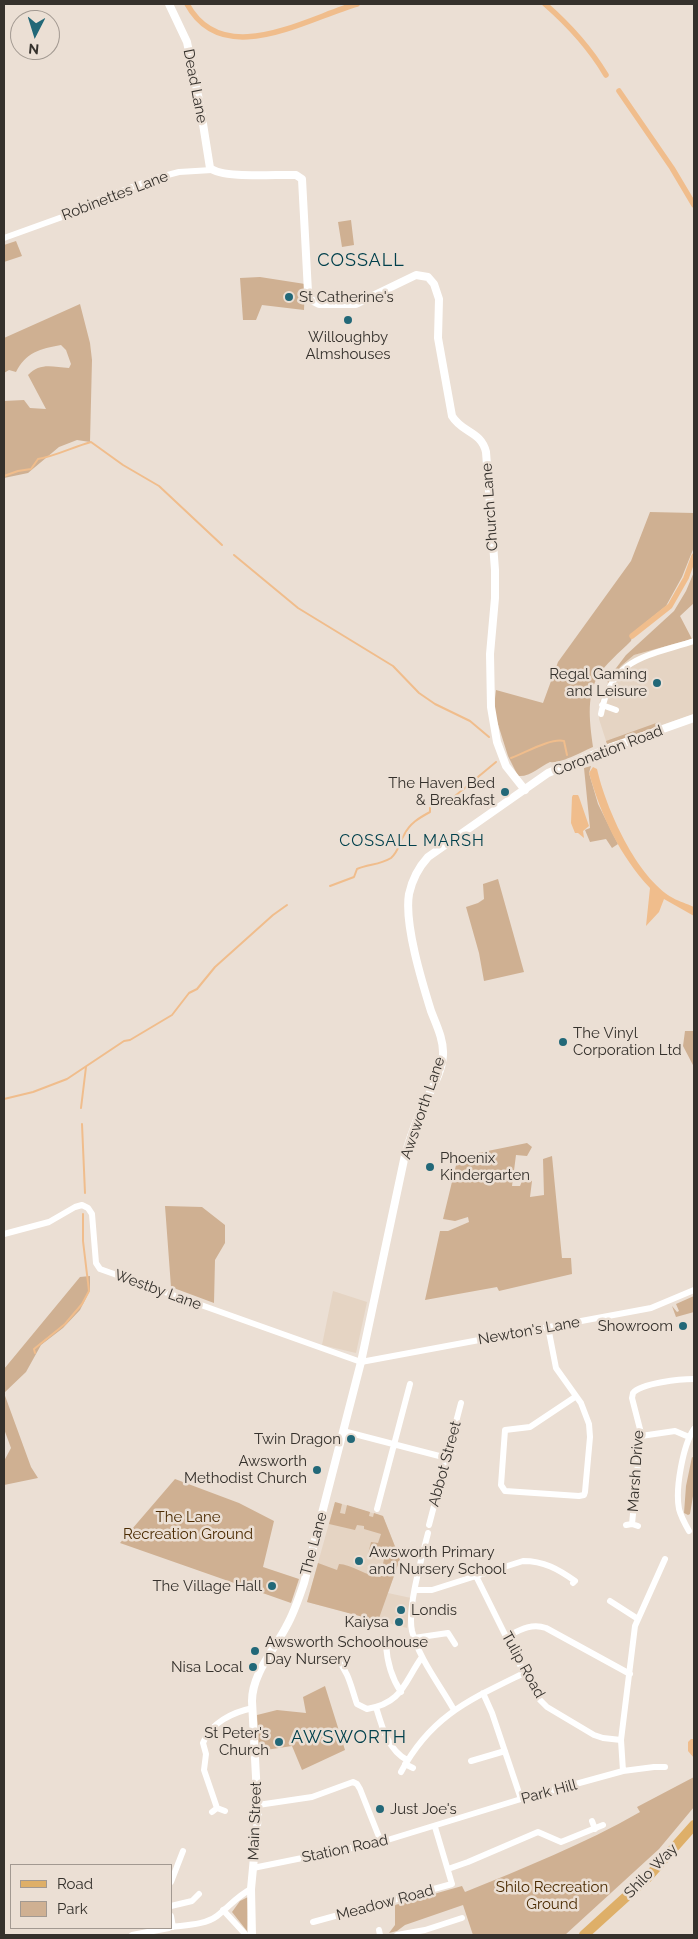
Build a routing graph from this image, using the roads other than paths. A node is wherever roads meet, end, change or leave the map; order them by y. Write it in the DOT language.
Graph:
graph roads {
  1 [pos="169,4"];
  2 [pos="212,170"];
  3 [pos="299,176"];
  4 [pos="4,238"];
  5 [pos="694,641"];
  6 [pos="602,706"];
  7 [pos="616,710"];
  8 [pos="601,714"];
  9 [pos="694,718"];
  10 [pos="525,790"];
  11 [pos="4,1234"];
  12 [pos="694,1290"];
  13 [pos="548,1327"];
  14 [pos="361,1362"];
  15 [pos="694,1379"];
  16 [pos="410,1384"];
  17 [pos="576,1397"];
  18 [pos="461,1403"];
  19 [pos="694,1428"];
  20 [pos="343,1431"];
  21 [pos="641,1436"];
  22 [pos="689,1437"];
  23 [pos="394,1444"];
  24 [pos="447,1458"];
  25 [pos="377,1509"];
  26 [pos="429,1525"];
  27 [pos="632,1525"];
  28 [pos="689,1531"];
  29 [pos="428,1533"];
  30 [pos="665,1559"];
  31 [pos="476,1576"];
  32 [pos="573,1583"];
  33 [pos="416,1590"];
  34 [pos="610,1601"];
  35 [pos="638,1619"];
  36 [pos="506,1637"];
  37 [pos="414,1638"];
  38 [pos="455,1644"];
  39 [pos="393,1647"];
  40 [pos="422,1657"];
  41 [pos="336,1658"];
  42 [pos="524,1673"];
  43 [pos="630,1674"];
  44 [pos="401,1692"];
  45 [pos="483,1694"];
  46 [pos="376,1707"];
  47 [pos="252,1708"];
  48 [pos="454,1710"];
  49 [pos="253,1719"];
  50 [pos="621,1740"];
  51 [pos="504,1751"];
  52 [pos="471,1761"];
  53 [pos="406,1762"];
  54 [pos="665,1767"];
  55 [pos="413,1768"];
  56 [pos="623,1771"];
  57 [pos="401,1772"];
  58 [pos="521,1799"];
  59 [pos="258,1805"];
  60 [pos="225,1811"];
  61 [pos="592,1821"];
  62 [pos="694,1824"];
  63 [pos="603,1825"];
  64 [pos="435,1827"];
  65 [pos="595,1829"];
  66 [pos="381,1842"];
  67 [pos="183,1851"];
  68 [pos="253,1868"];
  69 [pos="448,1869"];
  70 [pos="172,1879"];
  71 [pos="251,1889"];
  72 [pos="200,1894"];
  73 [pos="172,1906"];
  74 [pos="223,1910"];
  75 [pos="316,1912"];
  76 [pos="462,1918"];
  77 [pos="172,1927"];
  78 [pos="161,1929"];
  79 [pos="132,1935"];
  80 [pos="246,1935"];
  81 [pos="252,1935"];
  82 [pos="397,1935"];
  83 [pos="584,1935"];
  1 -- 2 [label="street, Dead Lane"];
  2 -- 3 [label="street, Robinettes Lane"];
  2 -- 4 [label="street, Robinettes Lane"];
  3 -- 10 [label="street, Church Lane"];
  5 -- 6 [label="street"];
  6 -- 7 [label="street"];
  6 -- 8 [label="street"];
  9 -- 10 [label="street, Coronation Road"];
  10 -- 14 [label="street, Awsworth Lane"];
  11 -- 14 [label="street, Westby Lane"];
  12 -- 13 [label="street, Newton's Lane"];
  13 -- 14 [label="street, Newton's Lane"];
  13 -- 17 [label="street"];
  14 -- 20 [label="street, The Lane"];
  15 -- 21 [label="street, Marsh Drive"];
  16 -- 23 [label="street"];
  17 -- 17 [label="street"];
  18 -- 24 [label="street, Abbot Street"];
  19 -- 22 [label="street"];
  20 -- 23 [label="street"];
  20 -- 47 [label="street, The Lane"];
  21 -- 22 [label="street"];
  21 -- 27 [label="street, Marsh Drive"];
  22 -- 28 [label="street"];
  23 -- 24 [label="street"];
  23 -- 25 [label="street"];
  24 -- 26 [label="street, Abbot Street"];
  29 -- 33 [label="street"];
  30 -- 35 [label="street"];
  31 -- 32 [label="street"];
  31 -- 33 [label="street"];
  31 -- 36 [label="street, Tulip Road"];
  33 -- 37 [label="street"];
  34 -- 35 [label="street"];
  35 -- 43 [label="street"];
  36 -- 42 [label="street, Tulip Road"];
  36 -- 43 [label="street"];
  37 -- 38 [label="street"];
  37 -- 40 [label="street"];
  39 -- 44 [label="street"];
  40 -- 44 [label="street"];
  40 -- 48 [label="street"];
  41 -- 46 [label="street"];
  42 -- 45 [label="street"];
  42 -- 50 [label="street, Tulip Road"];
  43 -- 50 [label="street"];
  44 -- 46 [label="street"];
  45 -- 48 [label="street"];
  45 -- 51 [label="street"];
  46 -- 53 [label="street"];
  47 -- 49 [label="street, The Lane"];
  47 -- 60 [label="street"];
  48 -- 53 [label="street"];
  49 -- 59 [label="street, Main Street"];
  50 -- 56 [label="street"];
  51 -- 52 [label="street"];
  51 -- 58 [label="street"];
  53 -- 55 [label="street"];
  53 -- 57 [label="street"];
  54 -- 56 [label="street, Park Hill"];
  56 -- 58 [label="street, Park Hill"];
  58 -- 64 [label="street, Park Hill"];
  59 -- 66 [label="street"];
  59 -- 68 [label="street, Main Street"];
  61 -- 65 [label="street"];
  62 -- 83 [label="main road, Shilo Way"];
  63 -- 65 [label="street"];
  64 -- 66 [label="street, Station Road"];
  64 -- 69 [label="street, Meadow Road"];
  65 -- 69 [label="street"];
  66 -- 68 [label="street, Station Road"];
  67 -- 70 [label="street"];
  68 -- 71 [label="street, Main Street"];
  69 -- 75 [label="street, Meadow Road"];
  71 -- 74 [label="street"];
  71 -- 81 [label="street, Main Street"];
  72 -- 73 [label="street"];
  74 -- 77 [label="street"];
  74 -- 80 [label="street"];
  76 -- 82 [label="street"];
  78 -- 79 [label="street"];
}
